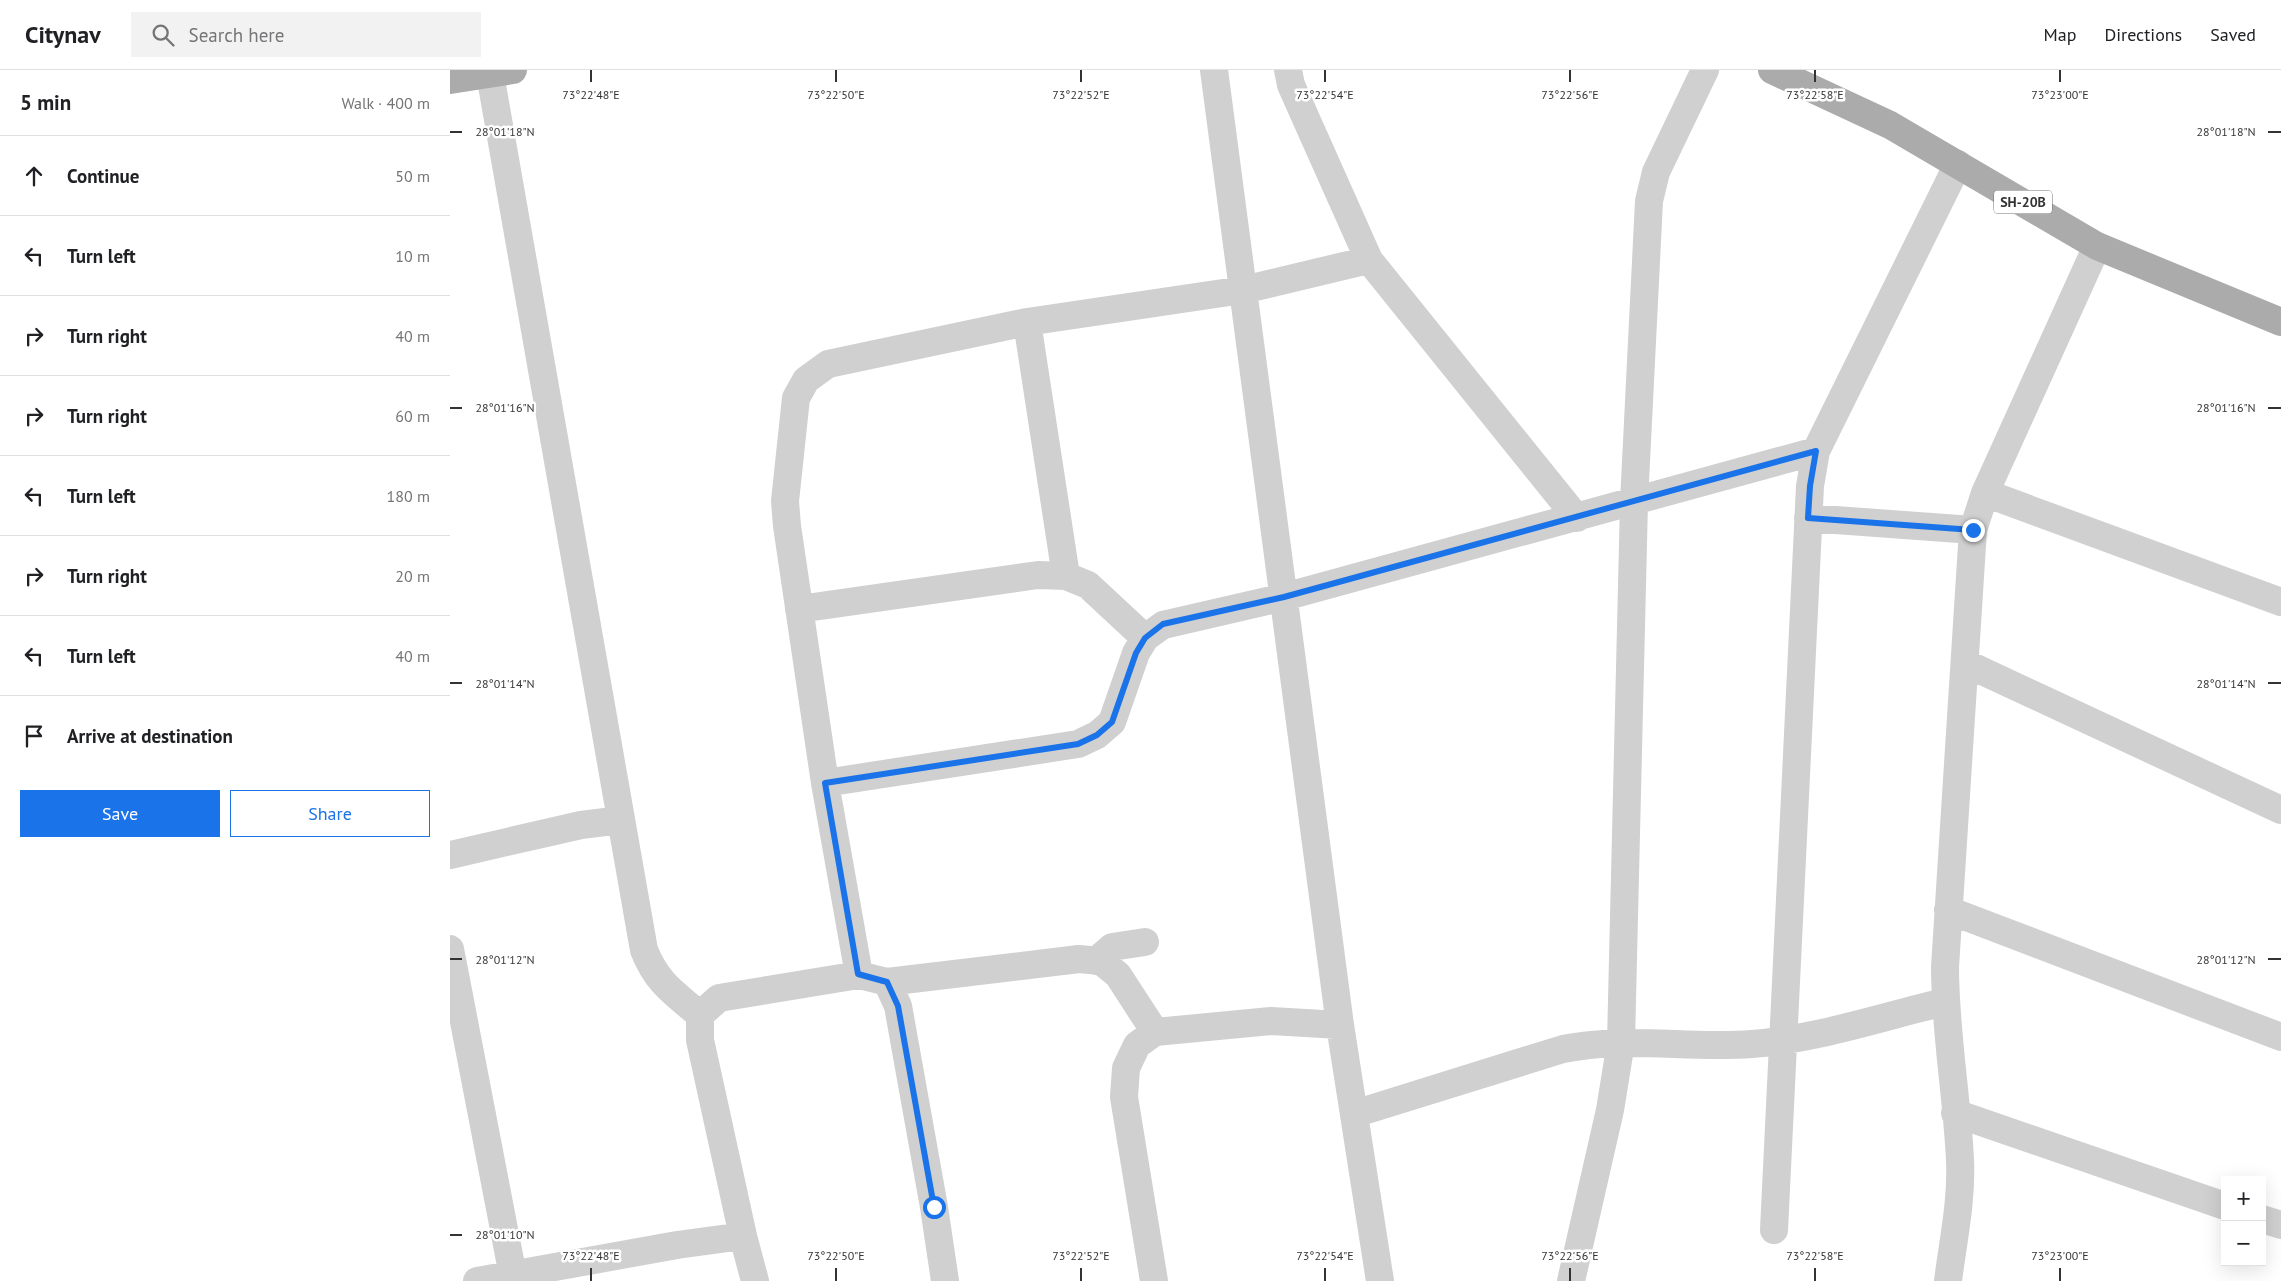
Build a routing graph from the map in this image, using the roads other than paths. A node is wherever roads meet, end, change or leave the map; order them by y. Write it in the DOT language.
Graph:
graph roads {
  1 [pos="1214,70"];
  2 [pos="1288,70"];
  3 [pos="1705,70"];
  4 [pos="1772,70"];
  5 [pos="502,72"];
  6 [pos="450,80"];
  7 [pos="1958,164"];
  8 [pos="2098,246"];
  9 [pos="1369,260"];
  10 [pos="1243,290"];
  11 [pos="1027,322"];
  12 [pos="2281,322"];
  13 [pos="1816,451"];
  14 [pos="1985,493"];
  15 [pos="1634,502"];
  16 [pos="1577,518"];
  17 [pos="1808,518"];
  18 [pos="1973,530"];
  19 [pos="1066,576"];
  20 [pos="1284,597"];
  21 [pos="2281,602"];
  22 [pos="799,609"];
  23 [pos="1145,638"];
  24 [pos="1965,663"];
  25 [pos="825,783"];
  26 [pos="2281,810"];
  27 [pos="621,820"];
  28 [pos="450,855"];
  29 [pos="1948,910"];
  30 [pos="1145,942"];
  31 [pos="450,949"];
  32 [pos="1096,961"];
  33 [pos="858,974"];
  34 [pos="887,982"];
  35 [pos="1945,1002"];
  36 [pos="700,1015"];
  37 [pos="1340,1025"];
  38 [pos="1156,1032"];
  39 [pos="2281,1037"];
  40 [pos="1783,1041"];
  41 [pos="1621,1042"];
  42 [pos="1955,1113"];
  43 [pos="1354,1114"];
  44 [pos="2221,1205"];
  45 [pos="2266,1219"];
  46 [pos="2281,1225"];
  47 [pos="1774,1230"];
  48 [pos="743,1236"];
  49 [pos="514,1278"];
  50 [pos="477,1281"];
  51 [pos="755,1281"];
  52 [pos="945,1281"];
  53 [pos="1154,1281"];
  54 [pos="1380,1281"];
  55 [pos="1571,1281"];
  56 [pos="1948,1281"];
  1 -- 10 [label="street"];
  2 -- 9 [label="street"];
  3 -- 15 [label="street"];
  4 -- 7 [label="main road, SH-20B"];
  5 -- 6 [label="main road"];
  5 -- 27 [label="street"];
  7 -- 8 [label="main road, SH-20B"];
  7 -- 13 [label="street"];
  8 -- 12 [label="main road, SH-20B"];
  8 -- 14 [label="street"];
  9 -- 10 [label="street"];
  9 -- 16 [label="street"];
  10 -- 11 [label="street"];
  10 -- 20 [label="street"];
  11 -- 19 [label="street"];
  11 -- 22 [label="street"];
  13 -- 15 [label="street"];
  13 -- 17 [label="street"];
  14 -- 18 [label="street"];
  14 -- 21 [label="street"];
  15 -- 16 [label="street"];
  15 -- 41 [label="street"];
  16 -- 20 [label="street"];
  17 -- 18 [label="street"];
  17 -- 40 [label="street"];
  18 -- 24 [label="street"];
  19 -- 22 [label="street"];
  19 -- 23 [label="street"];
  20 -- 23 [label="street"];
  20 -- 37 [label="street"];
  22 -- 25 [label="street"];
  23 -- 25 [label="street"];
  24 -- 26 [label="street"];
  24 -- 29 [label="street"];
  25 -- 33 [label="street"];
  27 -- 28 [label="street"];
  27 -- 36 [label="street"];
  29 -- 35 [label="street"];
  29 -- 39 [label="street"];
  30 -- 32 [label="street"];
  31 -- 49 [label="street"];
  32 -- 34 [label="street"];
  32 -- 38 [label="street"];
  33 -- 34 [label="street"];
  33 -- 36 [label="street"];
  34 -- 52 [label="street"];
  35 -- 40 [label="street"];
  35 -- 42 [label="street"];
  36 -- 48 [label="street"];
  37 -- 38 [label="street"];
  37 -- 43 [label="street"];
  38 -- 53 [label="street"];
  40 -- 41 [label="street"];
  40 -- 47 [label="street"];
  41 -- 43 [label="street"];
  41 -- 55 [label="street"];
  42 -- 44 [label="street"];
  42 -- 56 [label="street"];
  43 -- 54 [label="street"];
  45 -- 46 [label="street"];
  48 -- 49 [label="street"];
  48 -- 51 [label="street"];
  49 -- 50 [label="street"];
}
